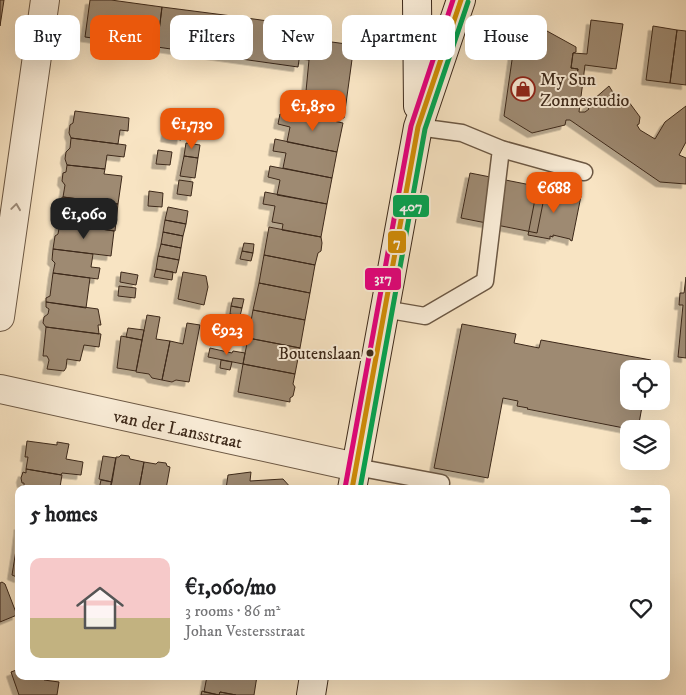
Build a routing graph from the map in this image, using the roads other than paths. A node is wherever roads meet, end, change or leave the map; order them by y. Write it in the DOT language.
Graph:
graph roads {
  1 [pos="45,0"];
  2 [pos="417,0"];
  3 [pos="461,0"];
  4 [pos="418,127"];
  5 [pos="501,149"];
  6 [pos="584,172"];
  7 [pos="4,272"];
  8 [pos="384,310"];
  9 [pos="0,317"];
  10 [pos="0,389"];
  11 [pos="354,478"];
  12 [pos="441,485"];
  13 [pos="313,680"];
  14 [pos="311,695"];
  7 -- 1 [label="street, one-way"];
  2 -- 4 [label="street"];
  3 -- 4 [label="street"];
  4 -- 5 [label="lane"];
  4 -- 8 [label="street"];
  5 -- 6 [label="lane"];
  5 -- 8 [label="lane"];
  7 -- 9 [label="street"];
  8 -- 11 [label="street"];
  10 -- 11 [label="street, van der Lansstraat"];
  11 -- 12 [label="lane"];
  13 -- 14 [label="street"];
}
